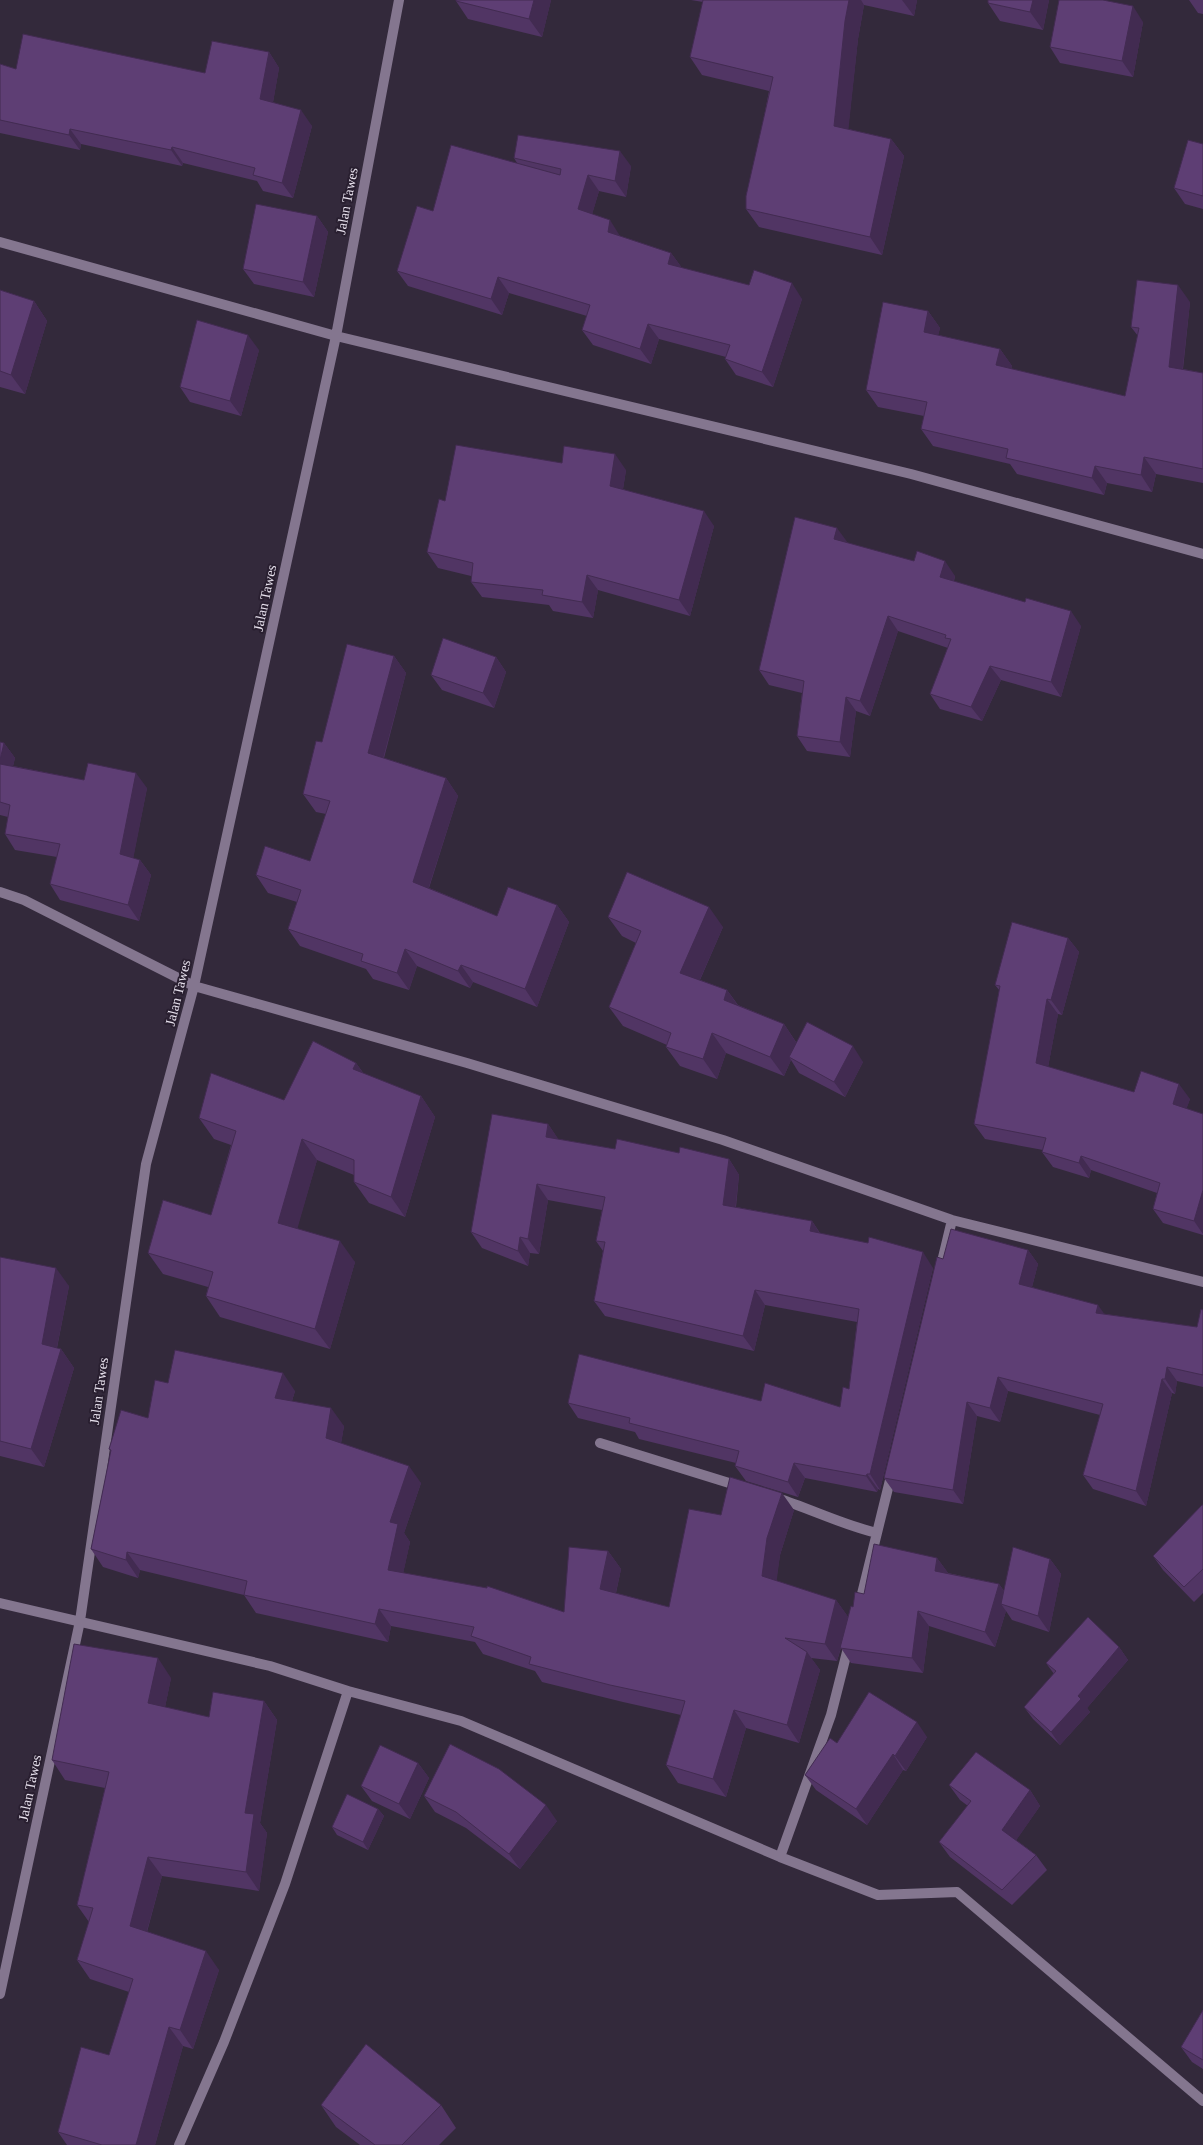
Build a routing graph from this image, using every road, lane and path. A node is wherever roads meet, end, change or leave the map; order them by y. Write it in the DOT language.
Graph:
graph roads {
  1 [pos="399,0"];
  2 [pos="0,242"];
  3 [pos="336,336"];
  4 [pos="1203,554"];
  5 [pos="0,892"];
  6 [pos="194,986"];
  7 [pos="952,1220"];
  8 [pos="939,1277"];
  9 [pos="1203,1282"];
  10 [pos="600,1443"];
  11 [pos="896,1457"];
  12 [pos="878,1533"];
  13 [pos="0,1603"];
  14 [pos="855,1619"];
  15 [pos="80,1621"];
  16 [pos="850,1638"];
  17 [pos="348,1691"];
  18 [pos="780,1857"];
  19 [pos="0,1994"];
  20 [pos="1203,2101"];
  21 [pos="179,2145"];
  1 -- 3 [label="street, Jalan Tawes"];
  2 -- 3 [label="street"];
  3 -- 4 [label="street"];
  3 -- 6 [label="street, Jalan Tawes"];
  5 -- 6 [label="street"];
  6 -- 7 [label="street"];
  6 -- 15 [label="street, Jalan Tawes"];
  7 -- 8 [label="street"];
  7 -- 9 [label="street"];
  10 -- 12 [label="street"];
  11 -- 12 [label="street"];
  12 -- 14 [label="street"];
  13 -- 15 [label="street"];
  15 -- 17 [label="street"];
  15 -- 19 [label="street, Jalan Tawes"];
  16 -- 18 [label="street"];
  17 -- 18 [label="street"];
  17 -- 21 [label="street"];
  18 -- 20 [label="street"];
}
